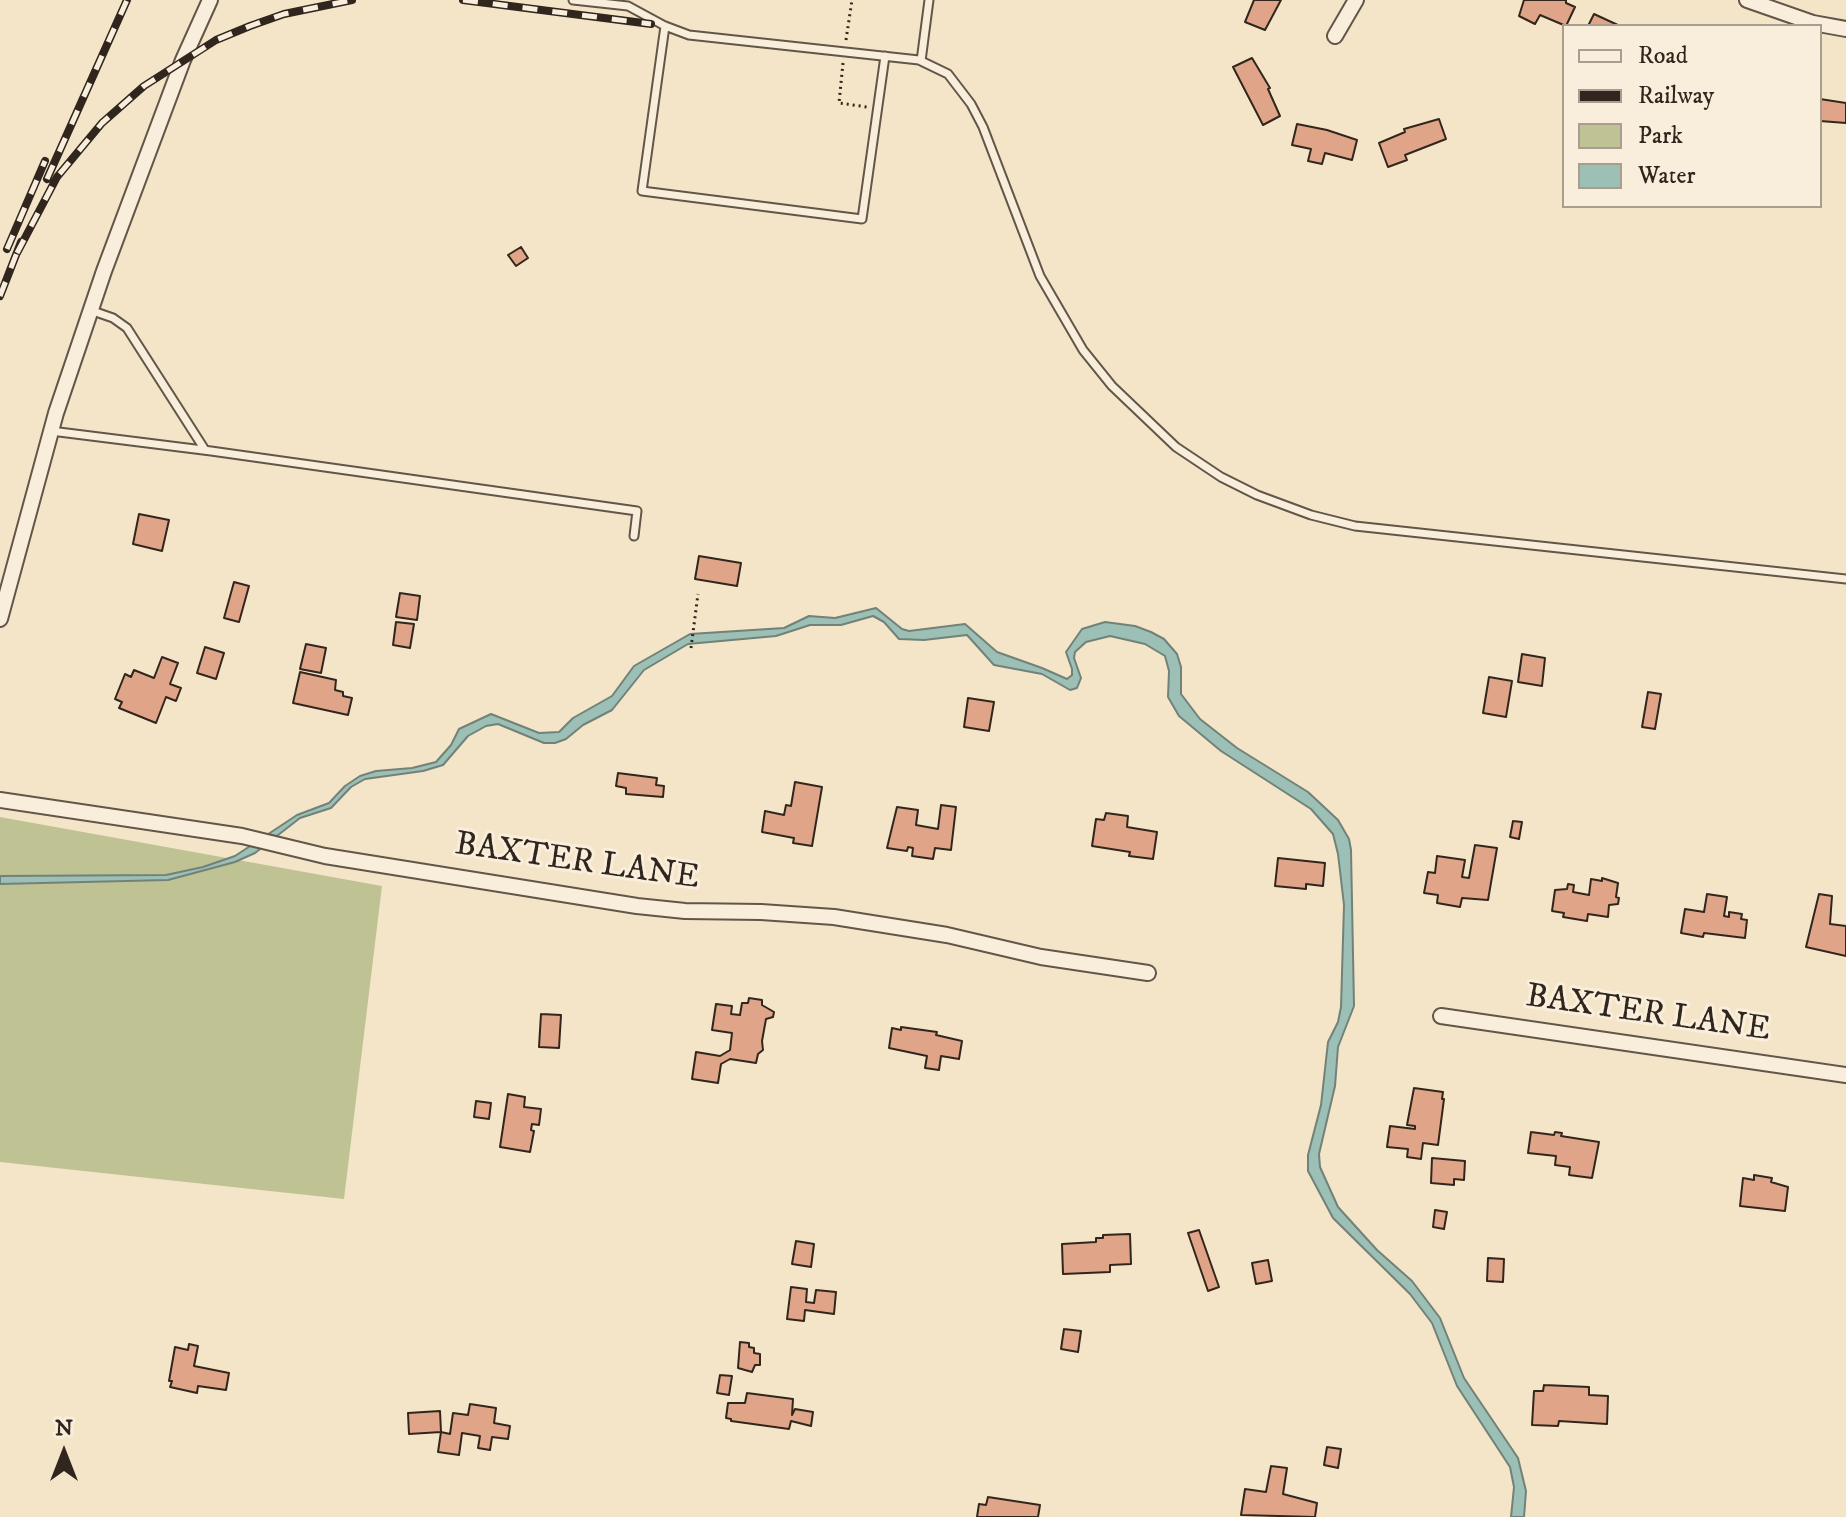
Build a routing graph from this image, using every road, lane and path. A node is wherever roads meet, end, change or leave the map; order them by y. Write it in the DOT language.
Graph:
graph roads {
  1 [pos="214,0"];
  2 [pos="573,0"];
  3 [pos="643,0"];
  4 [pos="852,0"];
  5 [pos="929,0"];
  6 [pos="1356,0"];
  7 [pos="1747,0"];
  8 [pos="641,11"];
  9 [pos="1818,24"];
  10 [pos="1822,25"];
  11 [pos="665,26"];
  12 [pos="1846,29"];
  13 [pos="1335,36"];
  14 [pos="844,52"];
  15 [pos="885,56"];
  16 [pos="921,61"];
  17 [pos="878,108"];
  18 [pos="90,310"];
  19 [pos="51,431"];
  20 [pos="205,450"];
  21 [pos="634,536"];
  22 [pos="1846,579"];
  23 [pos="698,594"];
  24 [pos="0,619"];
  25 [pos="691,648"];
  26 [pos="0,800"];
  27 [pos="1148,973"];
  28 [pos="1441,1016"];
  29 [pos="1846,1075"];
  1 -- 18 [label="street"];
  2 -- 8 [label="lane"];
  3 -- 8 [label="lane"];
  4 -- 14 [label="path"];
  5 -- 16 [label="lane"];
  6 -- 13 [label="street"];
  7 -- 9 [label="street"];
  8 -- 11 [label="lane"];
  10 -- 12 [label="street"];
  11 -- 14 [label="lane"];
  11 -- 17 [label="lane"];
  14 -- 15 [label="lane"];
  14 -- 17 [label="path"];
  15 -- 16 [label="lane"];
  15 -- 17 [label="lane"];
  16 -- 22 [label="lane"];
  18 -- 19 [label="street"];
  18 -- 20 [label="lane"];
  19 -- 20 [label="lane"];
  19 -- 24 [label="street"];
  20 -- 21 [label="lane"];
  23 -- 25 [label="path"];
  26 -- 27 [label="street, BAXTER LANE"];
  28 -- 29 [label="street, BAXTER LANE"];
}
